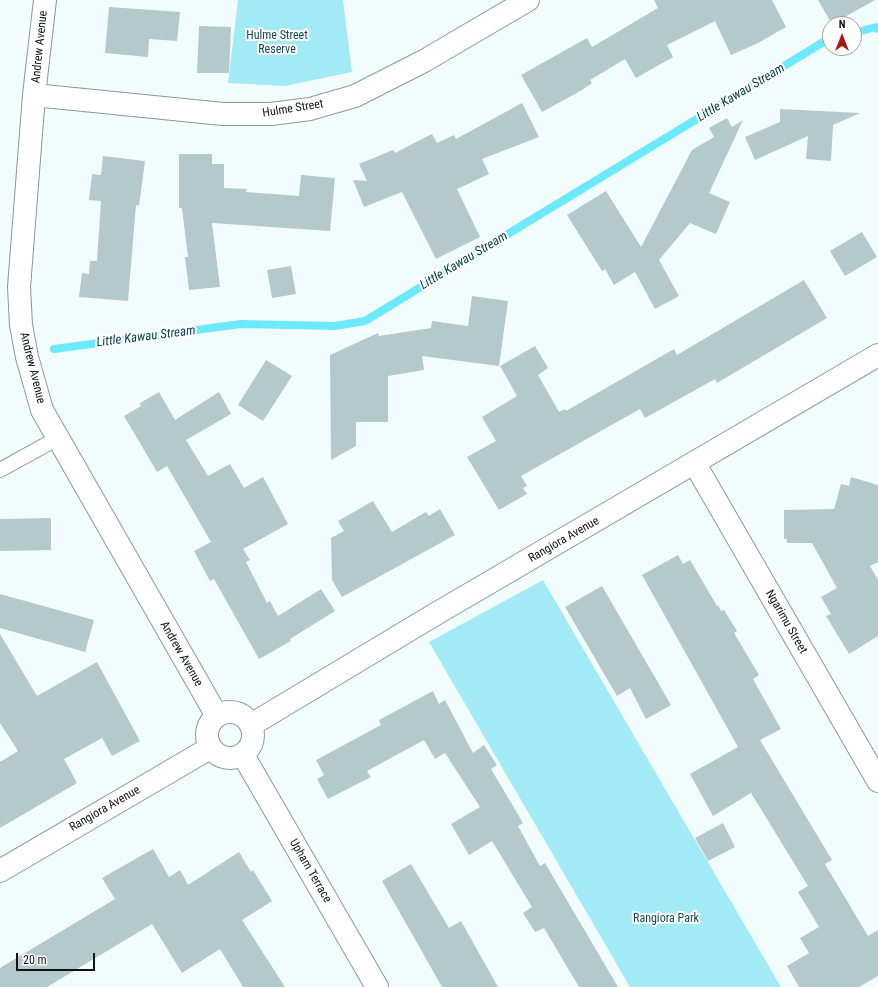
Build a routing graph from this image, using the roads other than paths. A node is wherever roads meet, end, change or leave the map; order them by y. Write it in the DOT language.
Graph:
graph roads {
  1 [pos="45,0"];
  2 [pos="528,0"];
  3 [pos="34,95"];
  4 [pos="878,355"];
  5 [pos="58,438"];
  6 [pos="695,464"];
  7 [pos="0,470"];
  8 [pos="217,716"];
  9 [pos="251,725"];
  10 [pos="210,748"];
  11 [pos="242,756"];
  12 [pos="878,781"];
  13 [pos="0,871"];
  14 [pos="378,987"];
  1 -- 3 [label="street, Andrew Avenue"];
  2 -- 3 [label="street, Hulme Street"];
  3 -- 5 [label="street, Andrew Avenue"];
  4 -- 6 [label="street, Rangiora Avenue"];
  5 -- 7 [label="lane"];
  5 -- 8 [label="street, Andrew Avenue"];
  6 -- 9 [label="street, Rangiora Avenue"];
  6 -- 12 [label="street, Ngarimu Street"];
  8 -- 9 [label="street"];
  8 -- 10 [label="street"];
  9 -- 11 [label="street"];
  10 -- 11 [label="street"];
  10 -- 13 [label="street, Rangiora Avenue"];
  11 -- 14 [label="street, Upham Terrace"];
}
